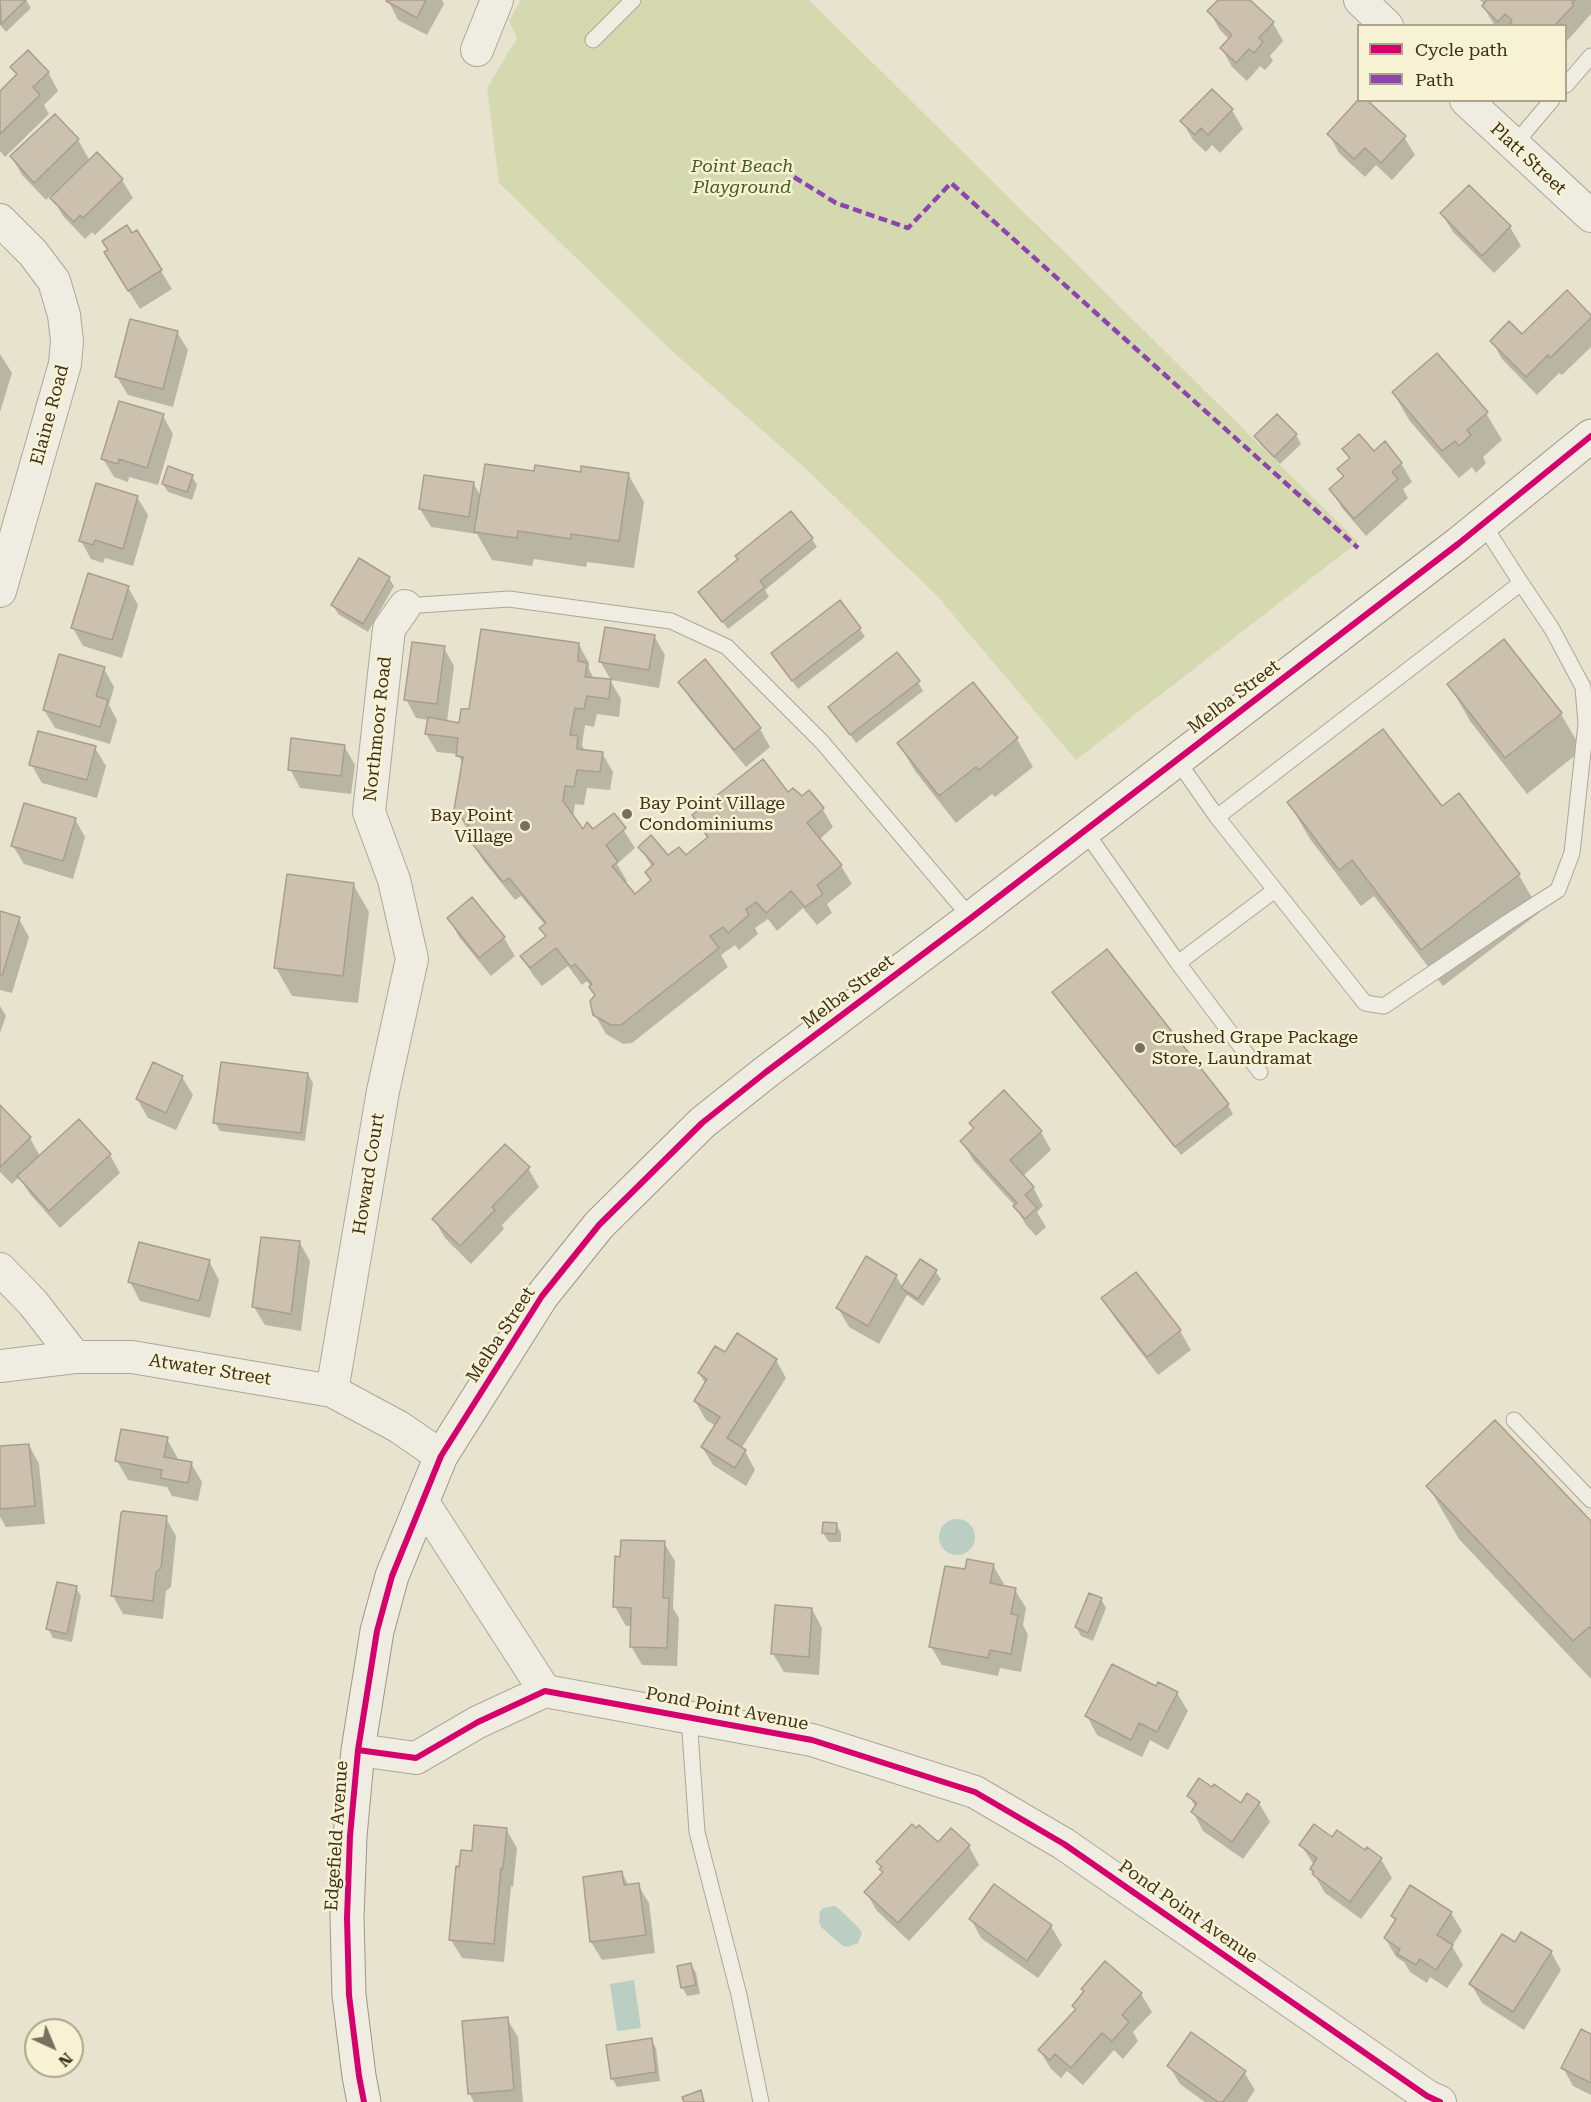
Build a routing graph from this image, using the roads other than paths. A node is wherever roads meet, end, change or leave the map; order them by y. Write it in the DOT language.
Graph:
graph roads {
  1 [pos="497,0"];
  2 [pos="633,0"];
  3 [pos="1360,0"];
  4 [pos="1385,24"];
  5 [pos="593,40"];
  6 [pos="477,50"];
  7 [pos="1591,56"];
  8 [pos="1567,84"];
  9 [pos="1468,102"];
  10 [pos="1550,102"];
  11 [pos="1513,146"];
  12 [pos="1591,216"];
  13 [pos="0,220"];
  14 [pos="1591,436"];
  15 [pos="1483,524"];
  16 [pos="1521,583"];
  17 [pos="0,591"];
  18 [pos="405,606"];
  19 [pos="1177,760"];
  20 [pos="1217,817"];
  21 [pos="1085,831"];
  22 [pos="1275,890"];
  23 [pos="971,918"];
  24 [pos="412,959"];
  25 [pos="1178,963"];
  26 [pos="1260,1072"];
  27 [pos="0,1269"];
  28 [pos="75,1357"];
  29 [pos="0,1366"];
  30 [pos="332,1390"];
  31 [pos="1514,1420"];
  32 [pos="441,1456"];
  33 [pos="1591,1500"];
  34 [pos="422,1501"];
  35 [pos="545,1691"];
  36 [pos="689,1717"];
  37 [pos="358,1750"];
  38 [pos="364,2102"];
  39 [pos="761,2102"];
  40 [pos="1440,2102"];
  1 -- 6 [label="street"];
  2 -- 5 [label="lane"];
  3 -- 4 [label="street"];
  7 -- 8 [label="lane"];
  9 -- 11 [label="street, Platt Street"];
  10 -- 11 [label="lane"];
  11 -- 12 [label="street, Platt Street"];
  13 -- 17 [label="street, Elaine Road"];
  14 -- 15 [label="main road, Melba Street"];
  15 -- 16 [label="lane"];
  15 -- 19 [label="main road, Melba Street"];
  16 -- 20 [label="lane"];
  16 -- 22 [label="lane"];
  18 -- 23 [label="lane"];
  18 -- 24 [label="street, Northmoor Road"];
  19 -- 20 [label="lane"];
  19 -- 21 [label="main road, Melba Street"];
  20 -- 22 [label="lane"];
  21 -- 23 [label="main road, Melba Street"];
  21 -- 25 [label="lane"];
  22 -- 25 [label="lane"];
  23 -- 32 [label="main road, Melba Street"];
  24 -- 30 [label="street, Howard Court"];
  25 -- 26 [label="lane"];
  27 -- 28 [label="street"];
  28 -- 29 [label="street, Atwater Street"];
  28 -- 30 [label="street, Atwater Street"];
  30 -- 32 [label="street, Atwater Street"];
  31 -- 33 [label="lane"];
  32 -- 34 [label="main road, Melba Street"];
  34 -- 35 [label="street"];
  34 -- 37 [label="main road, Melba Street"];
  35 -- 36 [label="street, Pond Point Avenue"];
  35 -- 37 [label="street"];
  36 -- 39 [label="lane"];
  36 -- 40 [label="street, Pond Point Avenue"];
  37 -- 38 [label="main road, Edgefield Avenue"];
}
